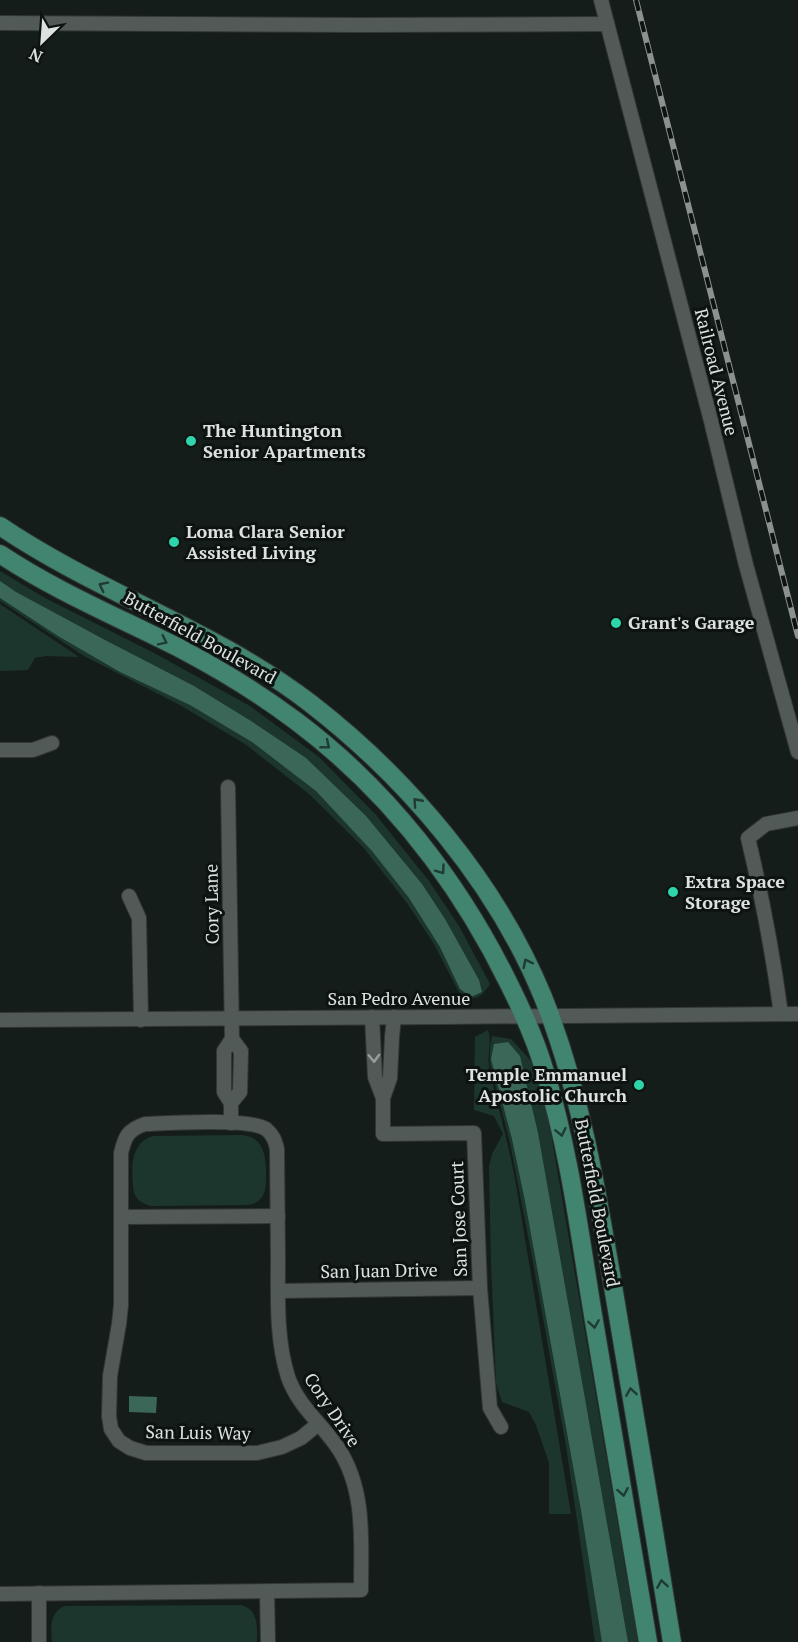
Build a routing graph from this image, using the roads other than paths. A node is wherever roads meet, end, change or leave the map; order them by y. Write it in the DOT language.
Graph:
graph roads {
  1 [pos="601,0"];
  2 [pos="0,23"];
  3 [pos="607,24"];
  4 [pos="0,526"];
  5 [pos="0,554"];
  6 [pos="52,743"];
  7 [pos="0,750"];
  8 [pos="798,752"];
  9 [pos="228,787"];
  10 [pos="798,818"];
  11 [pos="129,897"];
  12 [pos="781,1014"];
  13 [pos="798,1014"];
  14 [pos="550,1016"];
  15 [pos="372,1017"];
  16 [pos="394,1017"];
  17 [pos="524,1017"];
  18 [pos="0,1020"];
  19 [pos="141,1020"];
  20 [pos="232,1020"];
  21 [pos="383,1098"];
  22 [pos="231,1123"];
  23 [pos="278,1216"];
  24 [pos="121,1217"];
  25 [pos="480,1288"];
  26 [pos="278,1291"];
  27 [pos="318,1424"];
  28 [pos="501,1427"];
  29 [pos="267,1592"];
  30 [pos="39,1593"];
  31 [pos="0,1594"];
  32 [pos="39,1642"];
  33 [pos="268,1642"];
  34 [pos="648,1642"];
  35 [pos="672,1642"];
  1 -- 3 [label="street, Railroad Avenue"];
  2 -- 3 [label="street"];
  3 -- 8 [label="street, Railroad Avenue"];
  14 -- 4 [label="main road, Butterfield Boulevard, one-way"];
  5 -- 17 [label="main road, Butterfield Boulevard, one-way"];
  6 -- 7 [label="street"];
  9 -- 20 [label="street, Cory Lane"];
  10 -- 12 [label="street"];
  11 -- 19 [label="street"];
  12 -- 13 [label="street, San Pedro Avenue"];
  12 -- 14 [label="street, San Pedro Avenue"];
  14 -- 17 [label="street, San Pedro Avenue"];
  35 -- 14 [label="main road, Butterfield Boulevard, one-way"];
  15 -- 16 [label="street, San Pedro Avenue"];
  15 -- 20 [label="street, San Pedro Avenue"];
  15 -- 21 [label="street, San Jose Court, one-way"];
  16 -- 17 [label="street, San Pedro Avenue"];
  16 -- 21 [label="street, San Jose Court"];
  17 -- 34 [label="main road, Butterfield Boulevard, one-way"];
  18 -- 19 [label="street, San Pedro Avenue"];
  19 -- 20 [label="street, San Pedro Avenue"];
  20 -- 22 [label="street"];
  21 -- 25 [label="street, San Jose Court"];
  22 -- 23 [label="street, Cory Drive"];
  22 -- 24 [label="street, San Luis Way"];
  23 -- 24 [label="street"];
  23 -- 26 [label="street, Cory Drive"];
  24 -- 27 [label="street, San Luis Way"];
  25 -- 26 [label="street, San Juan Drive"];
  25 -- 28 [label="street, San Jose Court"];
  26 -- 27 [label="street, Cory Drive"];
  27 -- 29 [label="street, Cory Drive"];
  29 -- 30 [label="street, Cory Drive"];
  29 -- 33 [label="street"];
  30 -- 31 [label="street, Cory Drive"];
  30 -- 32 [label="street"];
}
